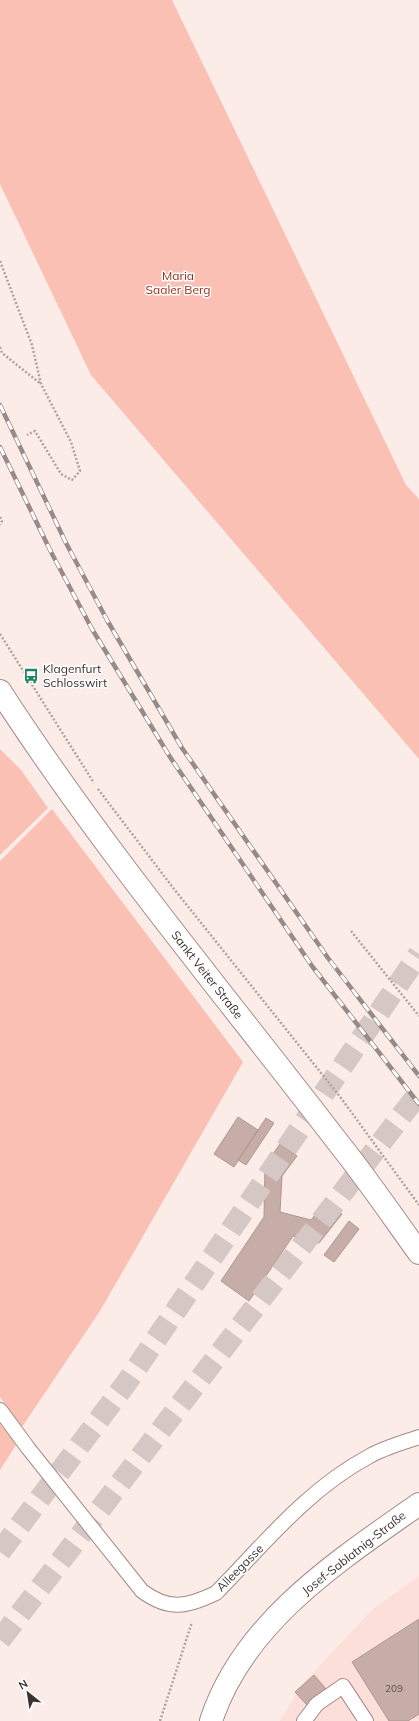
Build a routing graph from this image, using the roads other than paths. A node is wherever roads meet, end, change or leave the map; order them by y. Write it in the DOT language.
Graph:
graph roads {
  1 [pos="0,691"];
  2 [pos="419,1253"];
  3 [pos="0,1410"];
  4 [pos="419,1437"];
  5 [pos="419,1504"];
  6 [pos="211,1721"];
  7 [pos="304,1721"];
  8 [pos="366,1721"];
  1 -- 2 [label="main road, Sankt Veiter Straße"];
  3 -- 4 [label="lane, Alleegasse"];
  5 -- 6 [label="main road, Josef-Sablatnig-Straße"];
  7 -- 8 [label="lane"];
}
